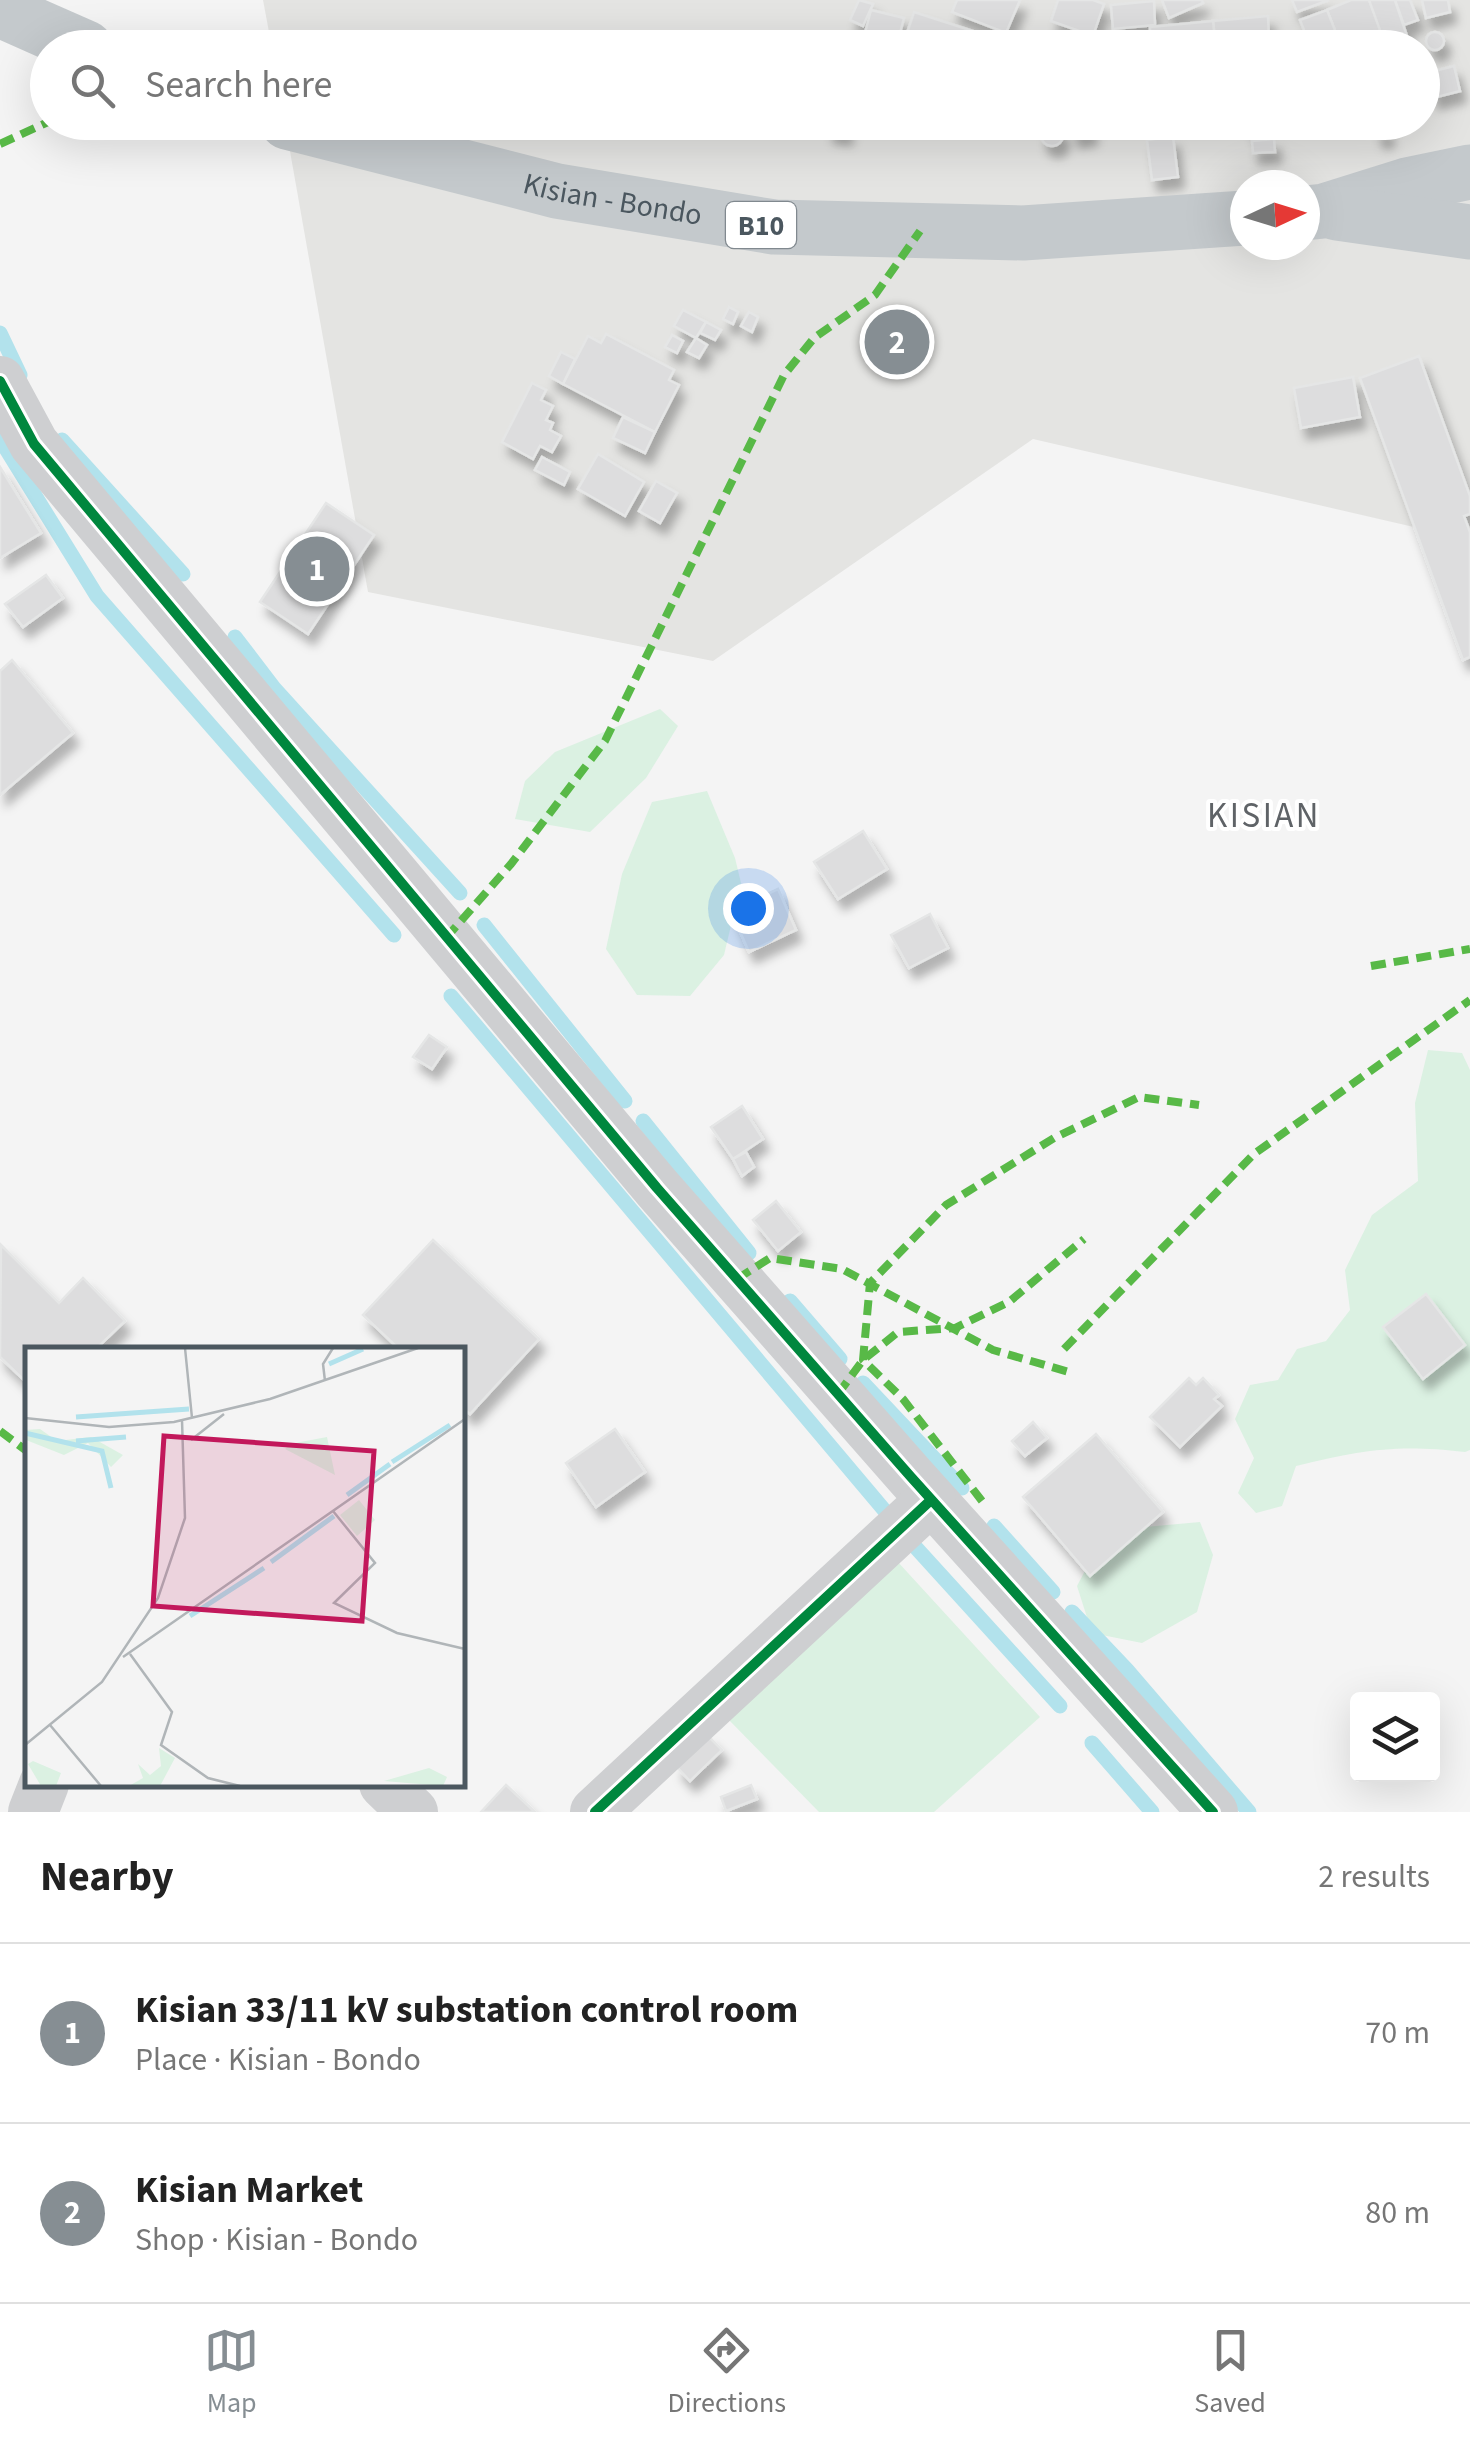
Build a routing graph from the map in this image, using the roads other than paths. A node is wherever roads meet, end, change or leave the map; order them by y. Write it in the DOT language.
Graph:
graph roads {
  1 [pos="0,10"];
  2 [pos="45,30"];
  3 [pos="358,140"];
  4 [pos="1470,172"];
  5 [pos="1320,210"];
  6 [pos="1320,213"];
  7 [pos="1230,219"];
  8 [pos="1465,235"];
  9 [pos="0,381"];
  10 [pos="931,1500"];
  11 [pos="43,1787"];
  12 [pos="387,1787"];
  13 [pos="33,1812"];
  14 [pos="412,1812"];
  15 [pos="595,1812"];
  16 [pos="1213,1812"];
  1 -- 2 [label="highway"];
  3 -- 7 [label="highway, Kisian - Bondo / B10"];
  4 -- 5 [label="highway"];
  6 -- 8 [label="highway"];
  9 -- 10 [label="street"];
  10 -- 15 [label="street"];
  10 -- 16 [label="street"];
  11 -- 13 [label="street"];
  12 -- 14 [label="street"];
}
